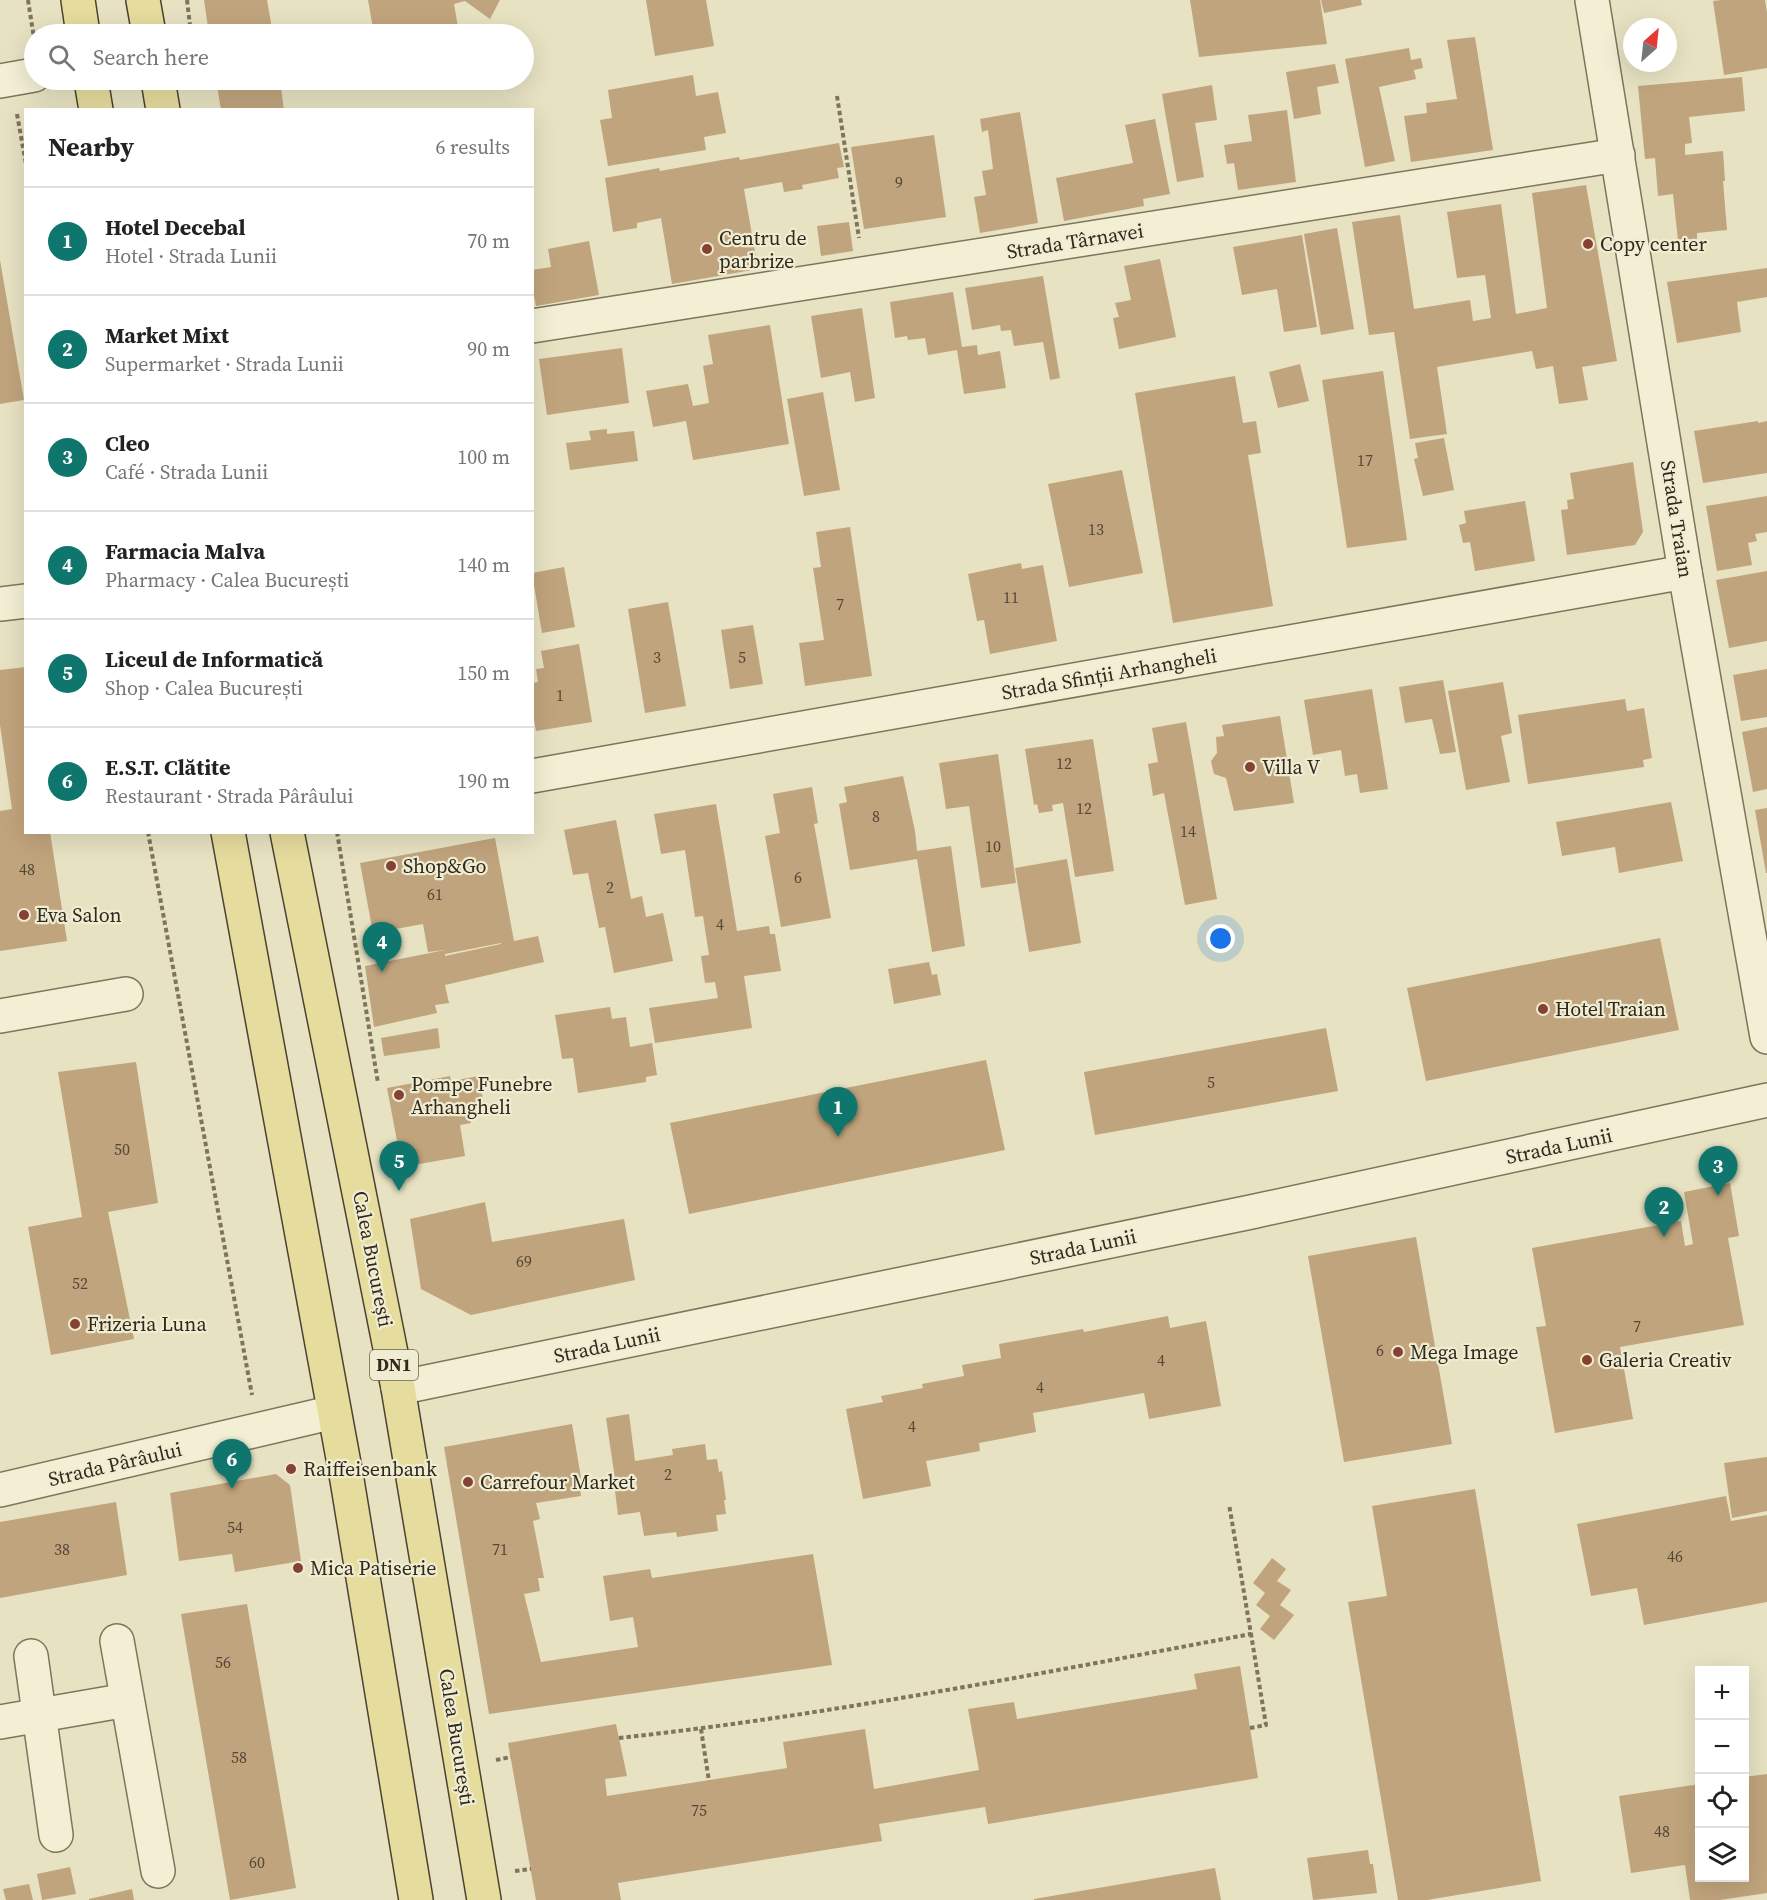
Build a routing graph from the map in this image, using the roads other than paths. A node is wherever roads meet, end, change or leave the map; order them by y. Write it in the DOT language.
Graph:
graph roads {
  1 [pos="78,0"];
  2 [pos="143,0"];
  3 [pos="1592,0"];
  4 [pos="82,24"];
  5 [pos="147,24"];
  6 [pos="24,77"];
  7 [pos="0,81"];
  8 [pos="93,90"];
  9 [pos="160,90"];
  10 [pos="96,108"];
  11 [pos="163,108"];
  12 [pos="1618,156"];
  13 [pos="534,326"];
  14 [pos="1685,572"];
  15 [pos="24,601"];
  16 [pos="0,604"];
  17 [pos="534,776"];
  18 [pos="228,834"];
  19 [pos="287,834"];
  20 [pos="126,993"];
  21 [pos="0,1016"];
  22 [pos="1767,1037"];
  23 [pos="1767,1100"];
  24 [pos="398,1388"];
  25 [pos="334,1412"];
  26 [pos="0,1490"];
  27 [pos="117,1641"];
  28 [pos="31,1656"];
  29 [pos="127,1700"];
  30 [pos="40,1716"];
  31 [pos="0,1722"];
  32 [pos="56,1835"];
  33 [pos="158,1871"];
  34 [pos="416,1900"];
  35 [pos="484,1900"];
  1 -- 4 [label="main road"];
  2 -- 5 [label="main road"];
  3 -- 12 [label="street, Strada Traian"];
  6 -- 7 [label="street"];
  8 -- 10 [label="main road"];
  9 -- 11 [label="main road"];
  12 -- 13 [label="street, Strada Târnavei"];
  12 -- 14 [label="street, Strada Traian"];
  14 -- 17 [label="street, Strada Sfinții Arhangheli"];
  14 -- 22 [label="street, Strada Traian"];
  15 -- 16 [label="street"];
  18 -- 25 [label="main road"];
  19 -- 24 [label="main road, Calea București / DN1"];
  20 -- 21 [label="street"];
  23 -- 24 [label="street, Strada Lunii"];
  24 -- 35 [label="main road, Calea București / DN1"];
  25 -- 26 [label="street, Strada Pârâului"];
  25 -- 34 [label="main road"];
  27 -- 29 [label="street"];
  28 -- 30 [label="street"];
  29 -- 30 [label="street"];
  29 -- 33 [label="street"];
  30 -- 31 [label="street"];
  30 -- 32 [label="street"];
}
